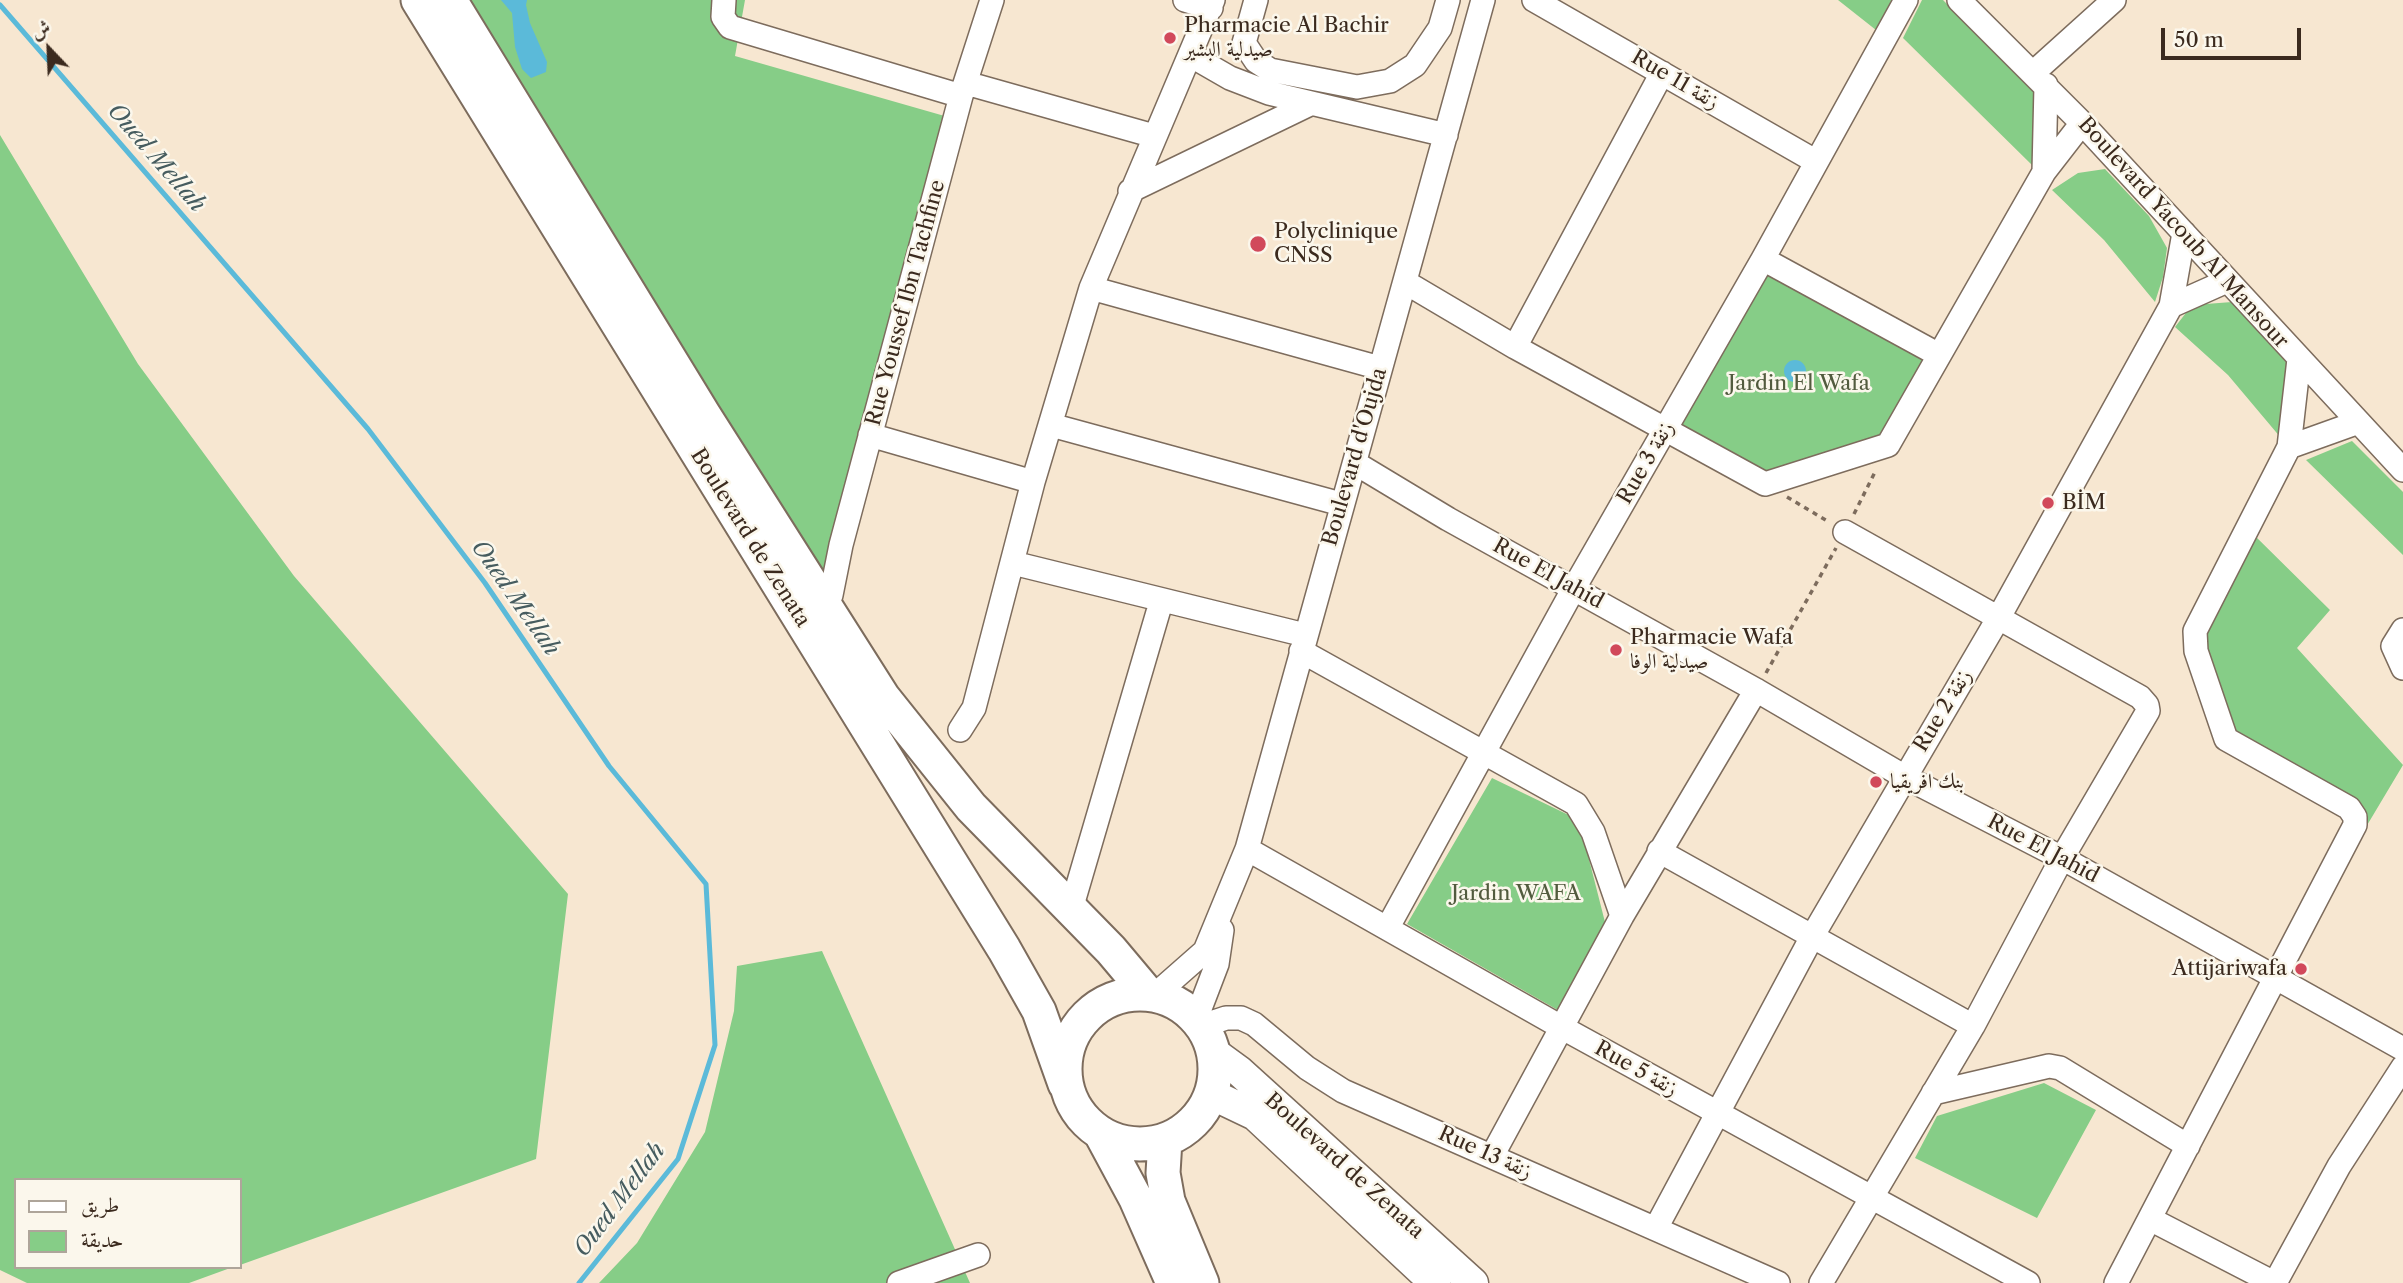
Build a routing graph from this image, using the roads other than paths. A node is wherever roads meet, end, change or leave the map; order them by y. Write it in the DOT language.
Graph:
graph roads {
  1 [pos="418,0"];
  2 [pos="450,0"];
  3 [pos="724,0"];
  4 [pos="992,0"];
  5 [pos="1185,0"];
  6 [pos="1256,0"];
  7 [pos="1448,0"];
  8 [pos="1483,0"];
  9 [pos="1534,0"];
  10 [pos="1906,0"];
  11 [pos="1959,0"];
  12 [pos="2115,0"];
  13 [pos="1212,4"];
  14 [pos="1190,55"];
  15 [pos="1662,73"];
  16 [pos="2039,79"];
  17 [pos="964,90"];
  18 [pos="1310,104"];
  19 [pos="2082,123"];
  20 [pos="1446,135"];
  21 [pos="1154,136"];
  22 [pos="1815,161"];
  23 [pos="2044,173"];
  24 [pos="1130,191"];
  25 [pos="2184,233"];
  26 [pos="1763,259"];
  27 [pos="2227,281"];
  28 [pos="1405,282"];
  29 [pos="1091,288"];
  30 [pos="2171,306"];
  31 [pos="1515,347"];
  32 [pos="1939,355"];
  33 [pos="2299,359"];
  34 [pos="1380,368"];
  35 [pos="2356,423"];
  36 [pos="1051,425"];
  37 [pos="1666,427"];
  38 [pos="870,435"];
  39 [pos="2289,447"];
  40 [pos="1355,463"];
  41 [pos="2403,470"];
  42 [pos="1033,482"];
  43 [pos="1341,504"];
  44 [pos="1845,532"];
  45 [pos="1013,563"];
  46 [pos="1574,588"];
  47 [pos="1161,601"];
  48 [pos="825,607"];
  49 [pos="1999,617"];
  50 [pos="2403,630"];
  51 [pos="1303,643"];
  52 [pos="2403,668"];
  53 [pos="1756,690"];
  54 [pos="960,730"];
  55 [pos="1483,751"];
  56 [pos="1905,777"];
  57 [pos="1247,849"];
  58 [pos="1660,851"];
  59 [pos="2062,858"];
  60 [pos="1071,909"];
  61 [pos="1223,913"];
  62 [pos="1622,916"];
  63 [pos="1388,927"];
  64 [pos="1813,936"];
  65 [pos="2276,977"];
  66 [pos="1152,995"];
  67 [pos="1973,1026"];
  68 [pos="1561,1027"];
  69 [pos="1204,1032"];
  70 [pos="2403,1049"];
  71 [pos="2403,1067"];
  72 [pos="1065,1084"];
  73 [pos="1933,1093"];
  74 [pos="1211,1094"];
  75 [pos="1719,1114"];
  76 [pos="1101,1134"];
  77 [pos="1165,1140"];
  78 [pos="2188,1146"];
  79 [pos="1492,1156"];
  80 [pos="1872,1197"];
  81 [pos="2152,1220"];
  82 [pos="1656,1228"];
  83 [pos="978,1255"];
  84 [pos="899,1283"];
  85 [pos="1173,1283"];
  86 [pos="1202,1283"];
  87 [pos="1435,1283"];
  88 [pos="1473,1283"];
  89 [pos="1778,1283"];
  90 [pos="1821,1283"];
  91 [pos="2028,1283"];
  92 [pos="2116,1283"];
  93 [pos="2275,1283"];
  1 -- 72 [label="highway, Boulevard de Zenata"];
  2 -- 48 [label="highway, Boulevard de Zenata"];
  3 -- 17 [label="street"];
  4 -- 17 [label="street, Rue Youssef Ibn Tachfine"];
  5 -- 13 [label="street"];
  6 -- 7 [label="street"];
  8 -- 20 [label="street, Boulevard d'Oujda"];
  9 -- 15 [label="street, Rue 11 زنقة"];
  10 -- 22 [label="street, Rue 3 زنقة"];
  11 -- 16 [label="street, Boulevard Yacoub Al Mansour"];
  12 -- 16 [label="street"];
  13 -- 14 [label="street"];
  14 -- 18 [label="street"];
  14 -- 21 [label="street"];
  15 -- 22 [label="street, Rue 11 زنقة"];
  15 -- 31 [label="street"];
  16 -- 19 [label="street, Boulevard Yacoub Al Mansour"];
  16 -- 23 [label="street"];
  17 -- 21 [label="street"];
  17 -- 38 [label="street, Rue Youssef Ibn Tachfine"];
  18 -- 20 [label="street"];
  18 -- 24 [label="street"];
  19 -- 23 [label="street"];
  19 -- 25 [label="street, Boulevard Yacoub Al Mansour"];
  20 -- 28 [label="street, Boulevard d'Oujda"];
  21 -- 24 [label="street"];
  22 -- 26 [label="street, Rue 3 زنقة"];
  23 -- 32 [label="street"];
  24 -- 29 [label="street"];
  25 -- 27 [label="street, Boulevard Yacoub Al Mansour"];
  25 -- 30 [label="street, Rue 2 زنقة"];
  26 -- 32 [label="street"];
  26 -- 37 [label="street, Rue 3 زنقة"];
  27 -- 30 [label="street"];
  27 -- 33 [label="street, Boulevard Yacoub Al Mansour"];
  28 -- 31 [label="street"];
  28 -- 34 [label="street, Boulevard d'Oujda"];
  29 -- 34 [label="street"];
  29 -- 36 [label="street"];
  30 -- 49 [label="street, Rue 2 زنقة"];
  31 -- 37 [label="street"];
  32 -- 37 [label="street"];
  33 -- 35 [label="street, Boulevard Yacoub Al Mansour"];
  33 -- 39 [label="street"];
  34 -- 40 [label="street, Boulevard d'Oujda"];
  35 -- 39 [label="street"];
  35 -- 41 [label="street, Boulevard Yacoub Al Mansour"];
  36 -- 42 [label="street"];
  36 -- 43 [label="street"];
  37 -- 46 [label="street, Rue 3 زنقة"];
  38 -- 42 [label="street"];
  38 -- 48 [label="street, Rue Youssef Ibn Tachfine"];
  39 -- 65 [label="street"];
  40 -- 43 [label="street, Boulevard d'Oujda"];
  40 -- 46 [label="street, Rue El Jahid"];
  42 -- 45 [label="street"];
  43 -- 51 [label="street, Boulevard d'Oujda"];
  44 -- 49 [label="street"];
  45 -- 47 [label="street"];
  45 -- 54 [label="street"];
  46 -- 53 [label="street, Rue El Jahid"];
  46 -- 55 [label="street, Rue 3 زنقة"];
  47 -- 51 [label="street"];
  47 -- 60 [label="street"];
  48 -- 60 [label="highway, Boulevard de Zenata"];
  49 -- 56 [label="street, Rue 2 زنقة"];
  49 -- 59 [label="street"];
  50 -- 52 [label="street"];
  51 -- 55 [label="street"];
  51 -- 57 [label="street, Boulevard d'Oujda"];
  53 -- 56 [label="street, Rue El Jahid"];
  53 -- 58 [label="street"];
  55 -- 62 [label="street"];
  55 -- 63 [label="street, Rue 3 زنقة"];
  56 -- 59 [label="street, Rue El Jahid"];
  56 -- 64 [label="street, Rue 2 زنقة"];
  57 -- 61 [label="street, Boulevard d'Oujda"];
  57 -- 63 [label="street, Rue 5 زنقة"];
  58 -- 62 [label="street"];
  58 -- 64 [label="street"];
  59 -- 65 [label="street, Rue El Jahid"];
  59 -- 67 [label="street"];
  60 -- 66 [label="highway, Boulevard de Zenata"];
  61 -- 66 [label="street, Boulevard d'Oujda"];
  61 -- 69 [label="street, Boulevard d'Oujda"];
  62 -- 68 [label="street"];
  63 -- 68 [label="street, Rue 5 زنقة"];
  64 -- 67 [label="street"];
  64 -- 75 [label="street, Rue 2 زنقة"];
  65 -- 70 [label="street, Rue El Jahid"];
  65 -- 78 [label="street"];
  66 -- 69 [label="highway"];
  66 -- 72 [label="highway"];
  67 -- 73 [label="street"];
  68 -- 75 [label="street, Rue 5 زنقة"];
  68 -- 79 [label="street"];
  69 -- 74 [label="highway"];
  69 -- 79 [label="street, Rue 13 زنقة"];
  69 -- 88 [label="main road, Boulevard de Zenata"];
  71 -- 93 [label="street"];
  72 -- 76 [label="highway"];
  73 -- 78 [label="street"];
  73 -- 80 [label="street"];
  74 -- 77 [label="highway"];
  74 -- 87 [label="main road, Boulevard de Zenata"];
  75 -- 80 [label="street, Rue 5 زنقة"];
  75 -- 82 [label="street, Rue 2 زنقة"];
  76 -- 77 [label="highway"];
  76 -- 85 [label="highway"];
  77 -- 86 [label="highway"];
  78 -- 81 [label="street"];
  79 -- 82 [label="street, Rue 13 زنقة"];
  80 -- 90 [label="street"];
  80 -- 91 [label="street, Rue 5 زنقة"];
  81 -- 92 [label="street"];
  81 -- 93 [label="street"];
  82 -- 89 [label="street, Rue 13 زنقة"];
  83 -- 84 [label="street"];
}
